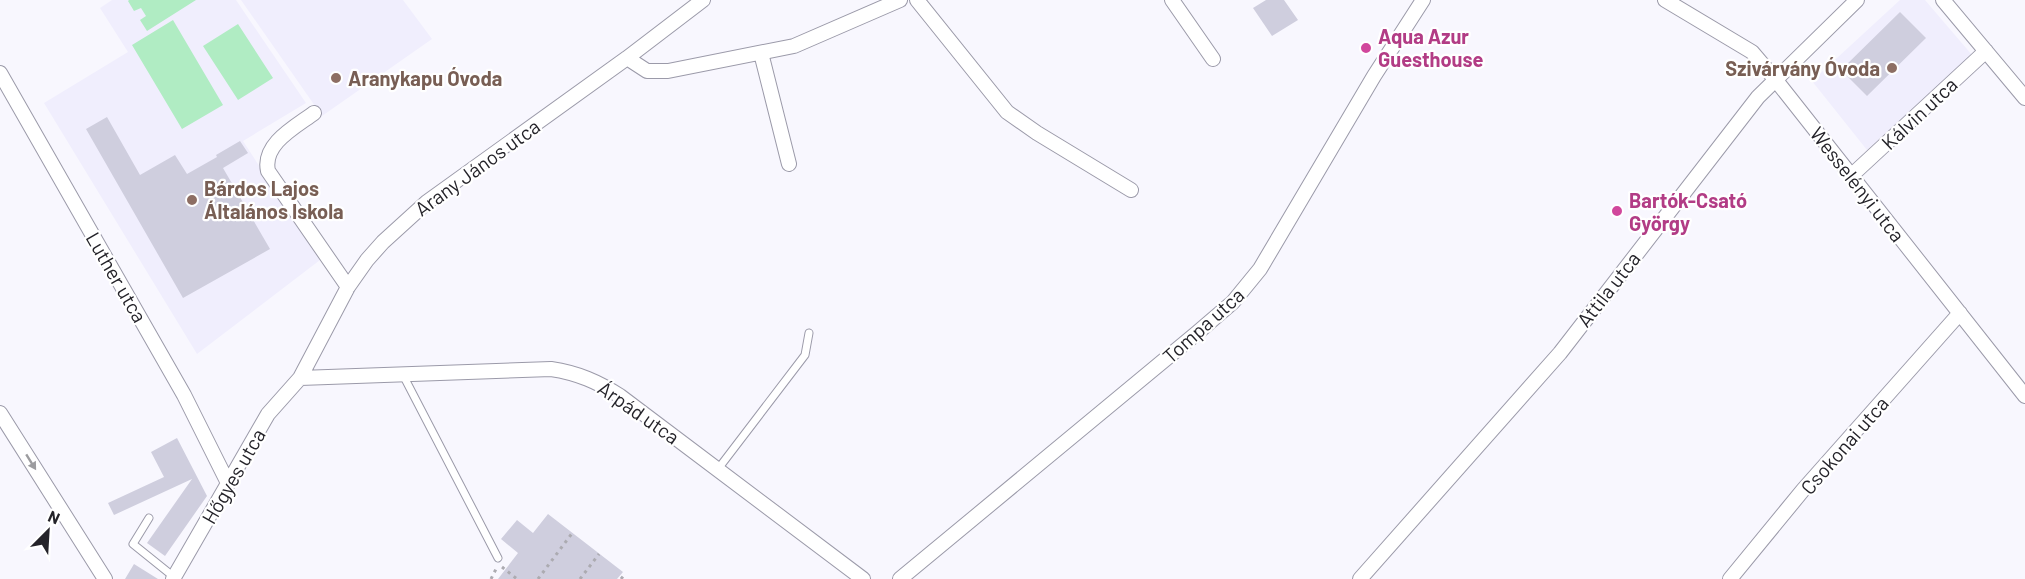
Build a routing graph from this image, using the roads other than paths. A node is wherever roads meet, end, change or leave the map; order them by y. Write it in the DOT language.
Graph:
graph roads {
  1 [pos="703,0"];
  2 [pos="900,0"];
  3 [pos="917,0"];
  4 [pos="1172,0"];
  5 [pos="1423,0"];
  6 [pos="1665,0"];
  7 [pos="1857,0"];
  8 [pos="1943,0"];
  9 [pos="1986,51"];
  10 [pos="761,53"];
  11 [pos="627,58"];
  12 [pos="1213,59"];
  13 [pos="0,73"];
  14 [pos="1775,79"];
  15 [pos="2025,98"];
  16 [pos="314,112"];
  17 [pos="789,164"];
  18 [pos="1852,175"];
  19 [pos="1131,190"];
  20 [pos="348,287"];
  21 [pos="1960,312"];
  22 [pos="809,333"];
  23 [pos="403,375"];
  24 [pos="300,378"];
  25 [pos="2025,396"];
  26 [pos="0,412"];
  27 [pos="718,470"];
  28 [pos="228,483"];
  29 [pos="149,518"];
  30 [pos="498,558"];
  31 [pos="173,578"];
  32 [pos="105,579"];
  33 [pos="863,579"];
  34 [pos="900,579"];
  35 [pos="1360,579"];
  36 [pos="1730,579"];
  1 -- 11 [label="street, Arany János utca"];
  2 -- 10 [label="street"];
  3 -- 19 [label="street"];
  4 -- 12 [label="street"];
  5 -- 34 [label="street, Tompa utca"];
  6 -- 14 [label="street, Wesselényi utca"];
  7 -- 14 [label="street, Attila utca"];
  8 -- 9 [label="street"];
  9 -- 15 [label="street"];
  9 -- 18 [label="street, Kálvin utca"];
  10 -- 11 [label="street"];
  10 -- 17 [label="street"];
  11 -- 20 [label="street, Arany János utca"];
  13 -- 28 [label="street, Luther utca"];
  14 -- 18 [label="street, Wesselényi utca"];
  14 -- 35 [label="street, Attila utca"];
  16 -- 20 [label="street"];
  18 -- 21 [label="street, Wesselényi utca"];
  20 -- 24 [label="street, Arany János utca"];
  21 -- 25 [label="street, Wesselényi utca"];
  21 -- 36 [label="street, Csokonai utca"];
  22 -- 27 [label="lane"];
  23 -- 24 [label="street, Árpád utca"];
  23 -- 27 [label="street, Árpád utca"];
  23 -- 30 [label="lane"];
  24 -- 28 [label="street, Hőgyes utca"];
  26 -- 32 [label="street, one-way"];
  27 -- 33 [label="street, Árpád utca"];
  28 -- 31 [label="street, Hőgyes utca"];
  29 -- 31 [label="lane"];
}
